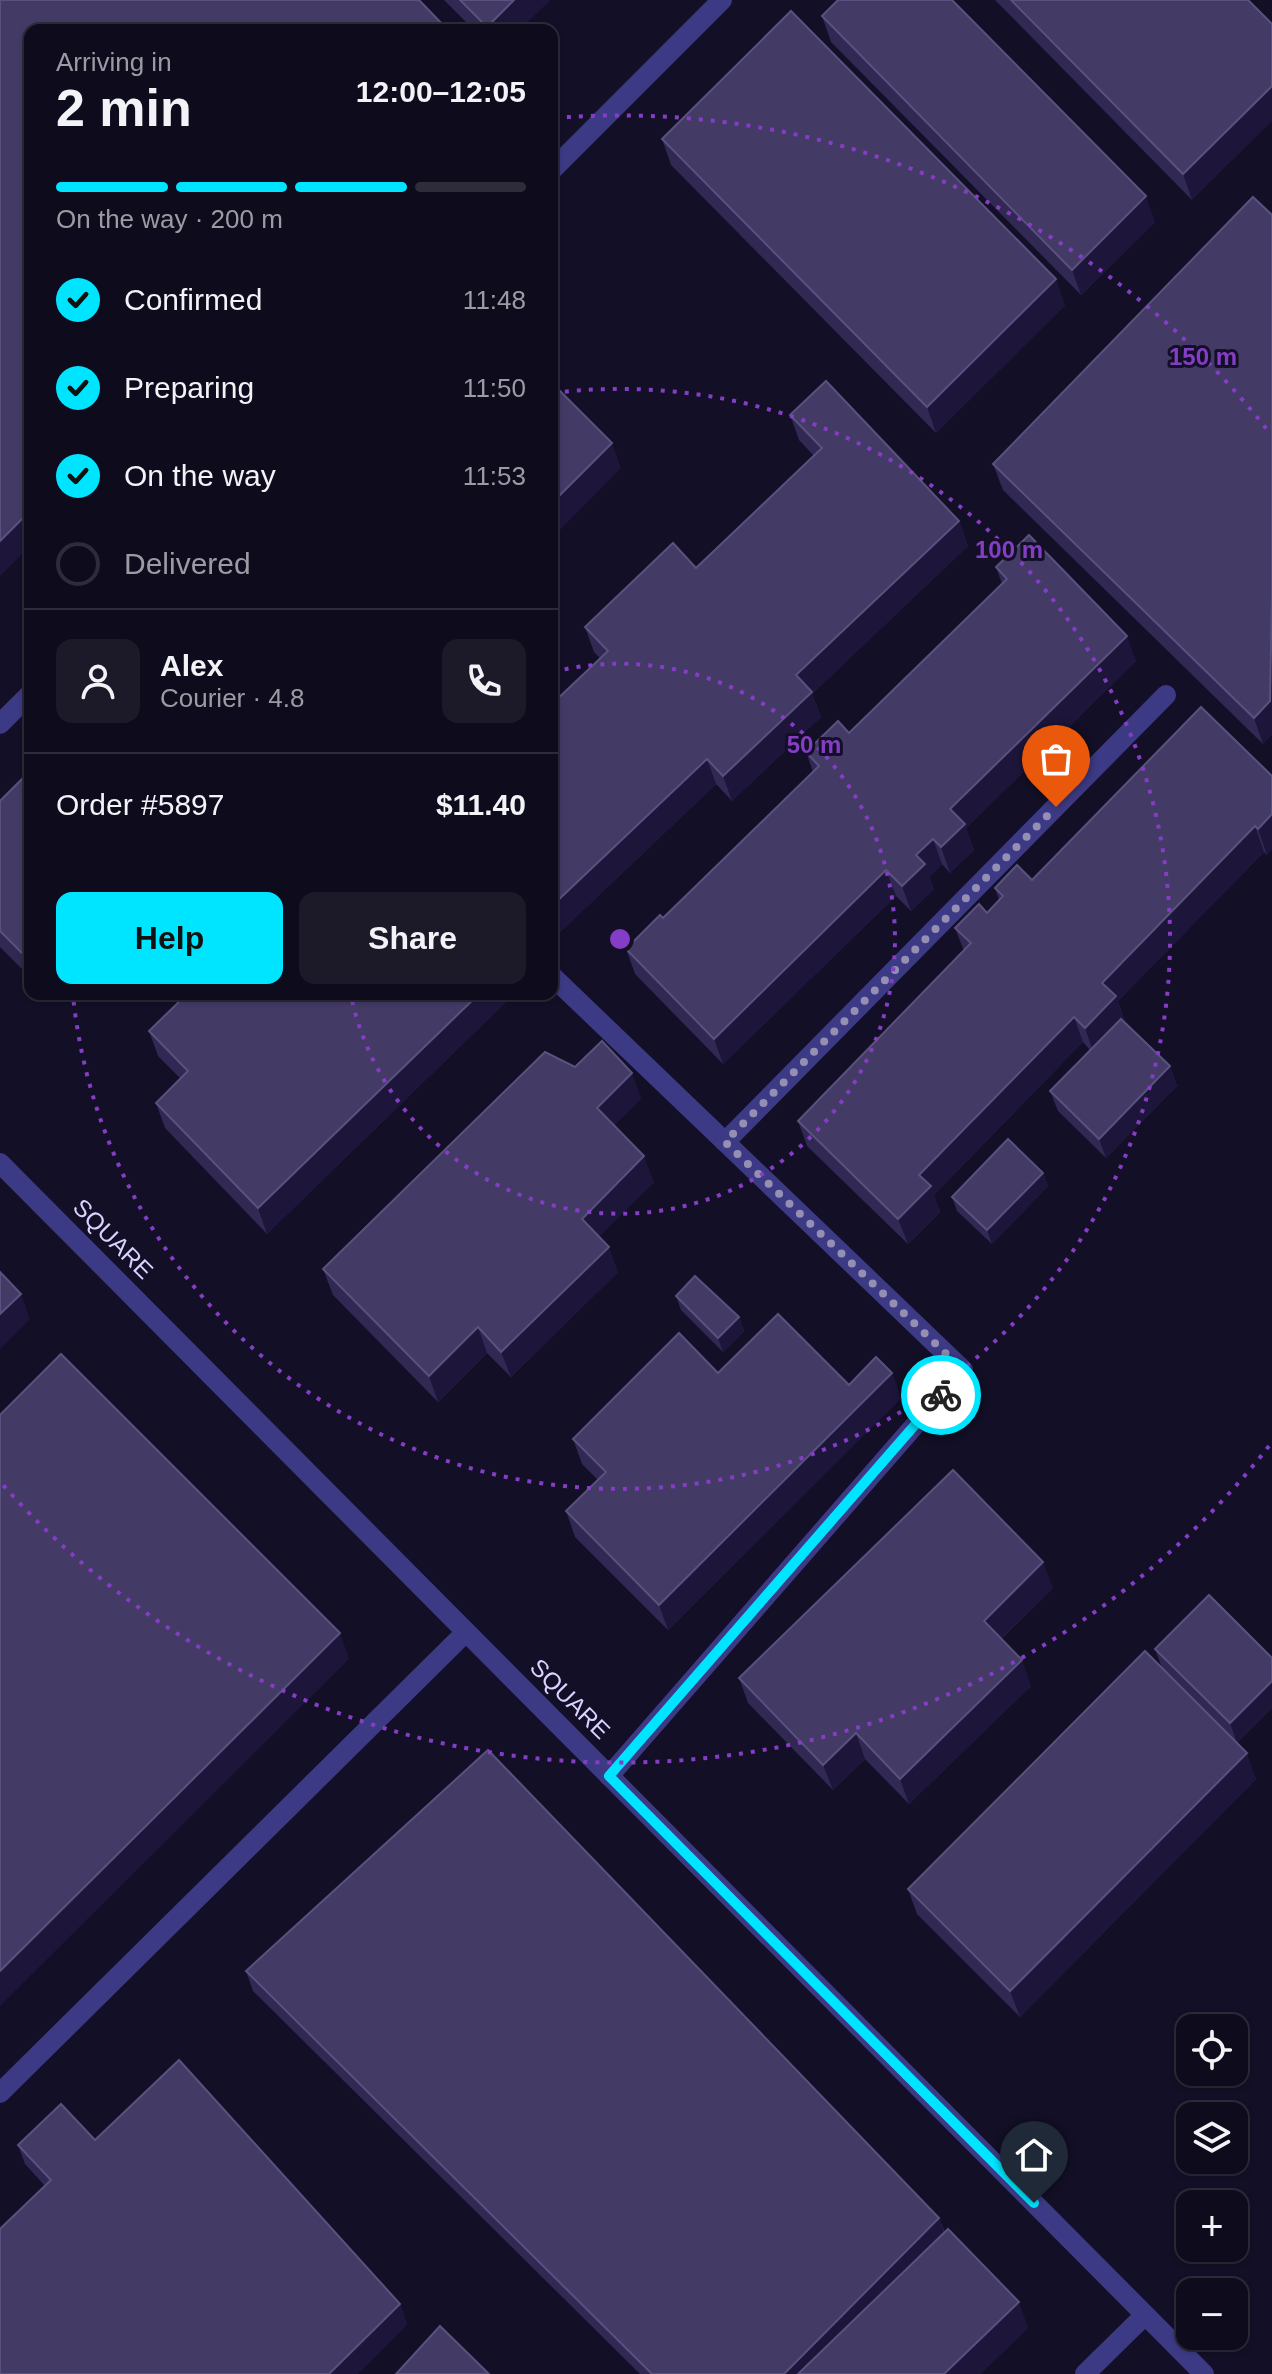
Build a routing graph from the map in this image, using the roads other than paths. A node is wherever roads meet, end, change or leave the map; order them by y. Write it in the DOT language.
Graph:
graph roads {
  1 [pos="722,0"];
  2 [pos="558,164"];
  3 [pos="1166,695"];
  4 [pos="24,700"];
  5 [pos="0,724"];
  6 [pos="558,982"];
  7 [pos="725,1142"];
  8 [pos="0,1163"];
  9 [pos="466,1632"];
  10 [pos="609,1776"];
  11 [pos="0,2093"];
  12 [pos="1145,2315"];
  13 [pos="1085,2374"];
  14 [pos="1204,2374"];
  1 -- 2 [label="lane"];
  3 -- 7 [label="lane"];
  4 -- 5 [label="lane"];
  6 -- 7 [label="lane"];
  7 -- 10 [label="lane"];
  8 -- 9 [label="lane, SQUARE"];
  9 -- 10 [label="lane, SQUARE"];
  9 -- 11 [label="lane"];
  10 -- 12 [label="lane, SQUARE"];
  12 -- 13 [label="lane"];
  12 -- 14 [label="lane, SQUARE"];
}
